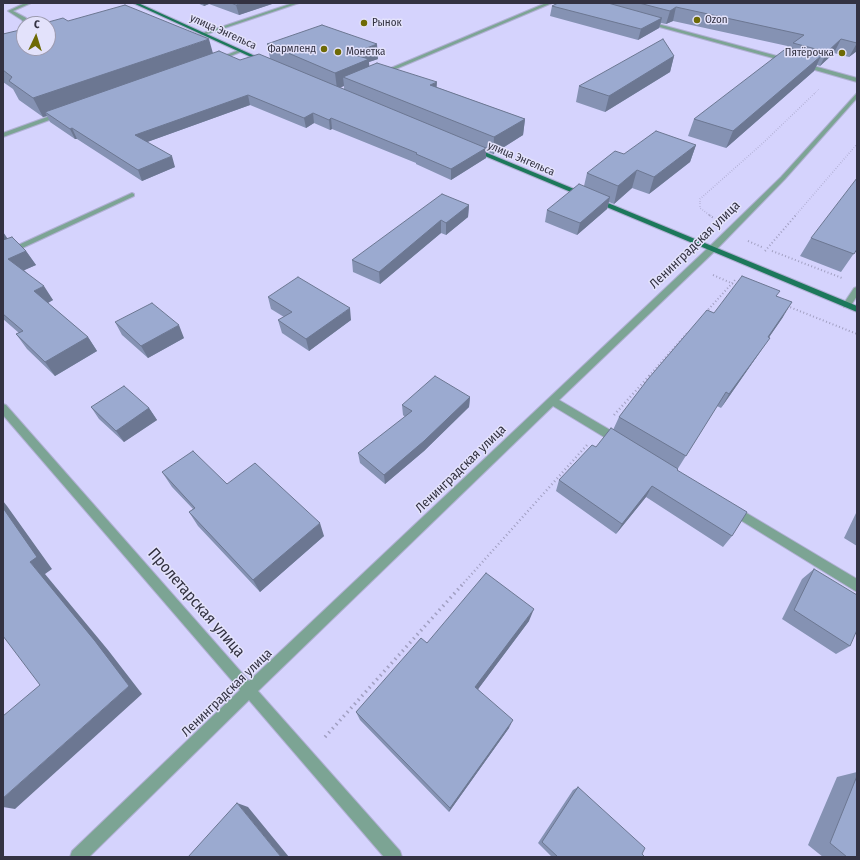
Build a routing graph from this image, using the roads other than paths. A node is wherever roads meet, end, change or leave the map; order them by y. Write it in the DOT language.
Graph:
graph roads {
  1 [pos="29,3"];
  2 [pos="135,3"];
  3 [pos="297,3"];
  4 [pos="550,3"];
  5 [pos="19,16"];
  6 [pos="638,20"];
  7 [pos="202,34"];
  8 [pos="241,51"];
  9 [pos="790,61"];
  10 [pos="211,62"];
  11 [pos="797,63"];
  12 [pos="270,64"];
  13 [pos="373,77"];
  14 [pos="857,80"];
  15 [pos="857,95"];
  16 [pos="70,111"];
  17 [pos="3,135"];
  18 [pos="469,148"];
  19 [pos="132,195"];
  20 [pos="712,249"];
  21 [pos="3,254"];
  22 [pos="857,290"];
  23 [pos="847,305"];
  24 [pos="857,309"];
  25 [pos="554,401"];
  26 [pos="3,408"];
  27 [pos="628,446"];
  28 [pos="722,504"];
  29 [pos="857,586"];
  30 [pos="249,690"];
  31 [pos="78,857"];
  32 [pos="394,857"];
  1 -- 5 [label="street"];
  2 -- 7 [label="main road, улица Энгельса"];
  3 -- 7 [label="street"];
  4 -- 13 [label="street"];
  6 -- 9 [label="street"];
  7 -- 8 [label="main road, улица Энгельса"];
  8 -- 10 [label="street"];
  8 -- 12 [label="main road, улица Энгельса"];
  11 -- 14 [label="street"];
  15 -- 20 [label="street, Ленинградская улица"];
  16 -- 17 [label="street"];
  18 -- 20 [label="main road, улица Энгельса"];
  19 -- 21 [label="street"];
  20 -- 23 [label="main road, улица Энгельса"];
  20 -- 25 [label="street, Ленинградская улица"];
  22 -- 23 [label="street"];
  23 -- 24 [label="main road, улица Энгельса"];
  25 -- 27 [label="street"];
  25 -- 30 [label="street, Ленинградская улица"];
  26 -- 30 [label="street, Пролетарская улица"];
  28 -- 29 [label="street"];
  30 -- 31 [label="street, Ленинградская улица"];
  30 -- 32 [label="street, Пролетарская улица"];
}
